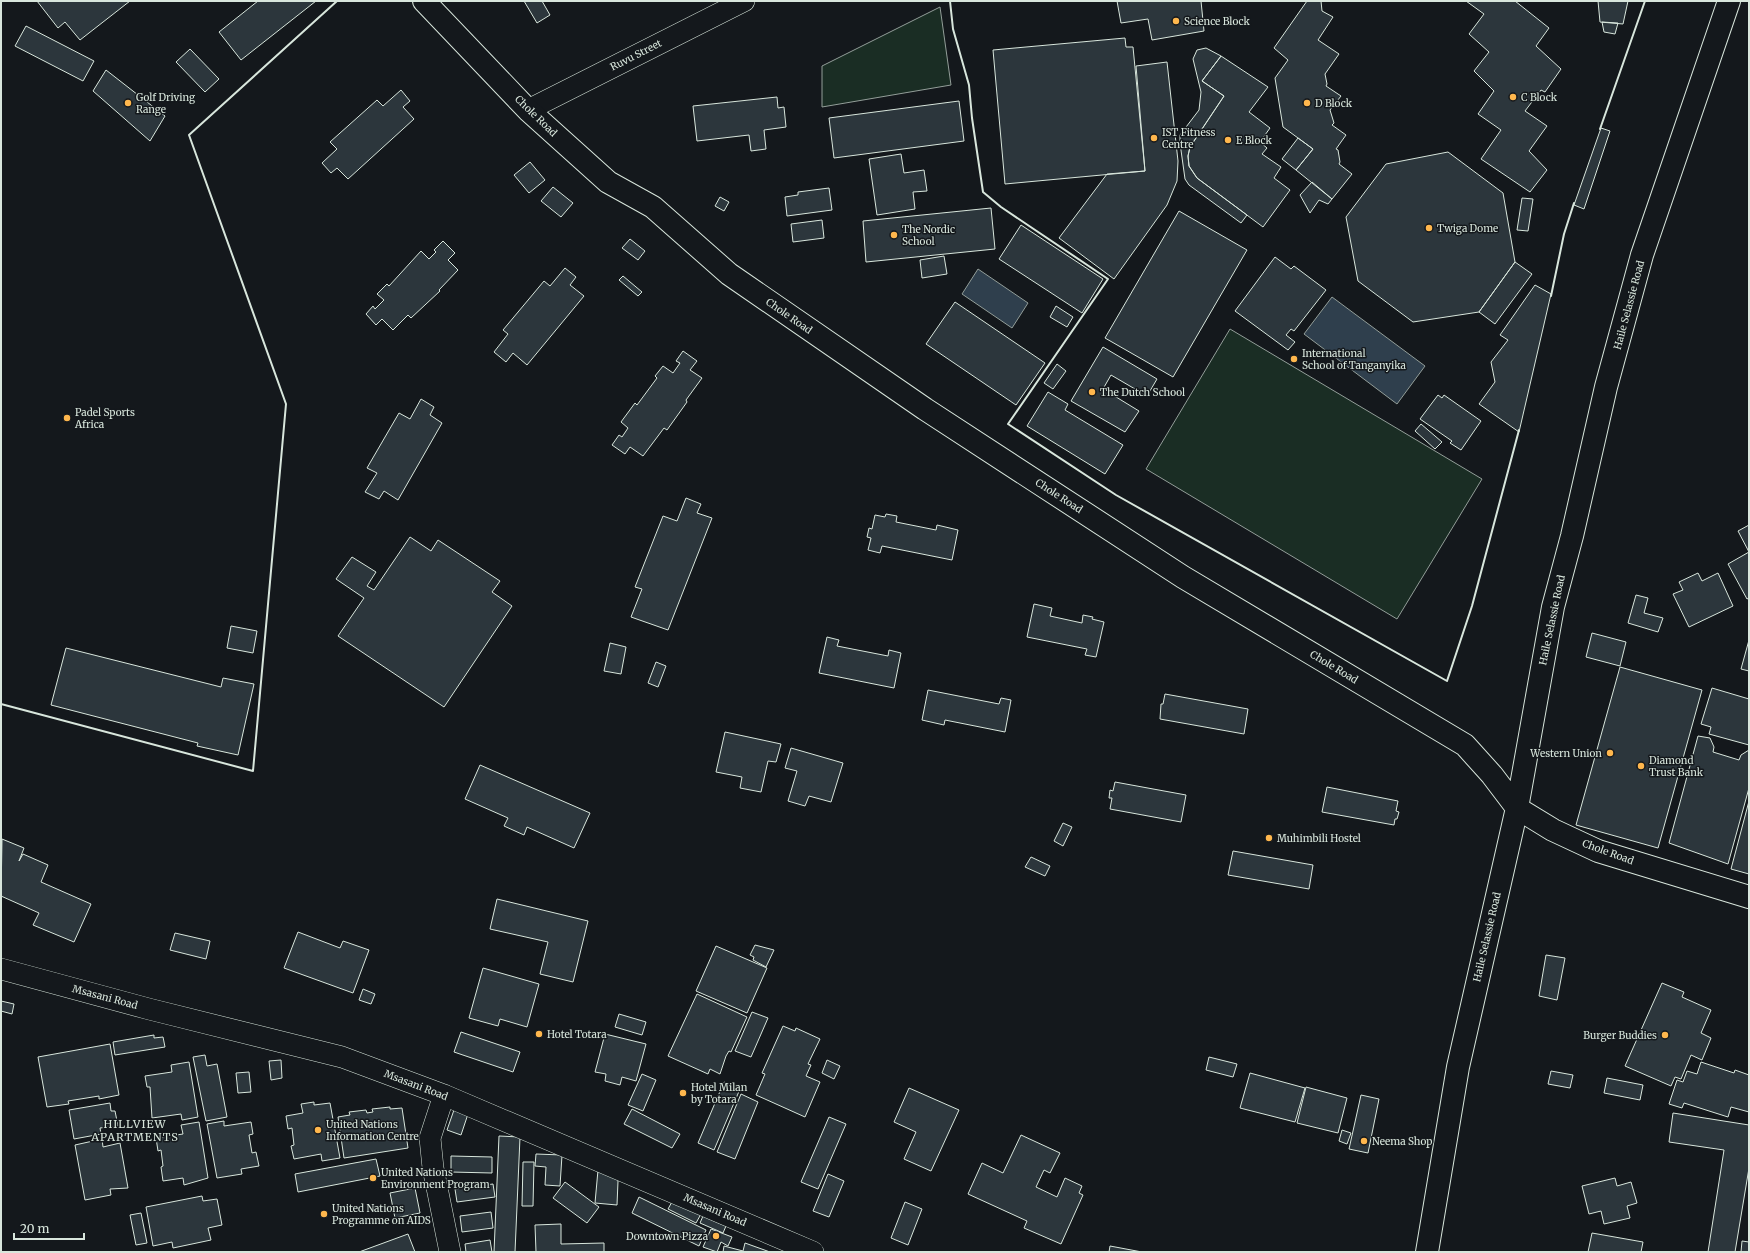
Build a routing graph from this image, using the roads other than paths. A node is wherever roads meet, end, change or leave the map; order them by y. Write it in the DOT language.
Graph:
graph roads {
  1 [pos="424,1"];
  2 [pos="744,1"];
  3 [pos="1729,1"];
  4 [pos="528,110"];
  5 [pos="1517,808"];
  6 [pos="1749,897"];
  7 [pos="1,969"];
  8 [pos="444,1095"];
  9 [pos="803,1250"];
  10 [pos="450,1252"];
  11 [pos="1427,1252"];
  1 -- 4 [label="street, Chole Road"];
  2 -- 4 [label="street, Ruvu Street"];
  3 -- 5 [label="street, Haile Selassie Road"];
  4 -- 5 [label="street, Chole Road"];
  5 -- 6 [label="street, Chole Road"];
  5 -- 11 [label="street, Haile Selassie Road"];
  7 -- 8 [label="street, Msasani Road"];
  8 -- 9 [label="street, Msasani Road"];
  8 -- 10 [label="street"];
}
